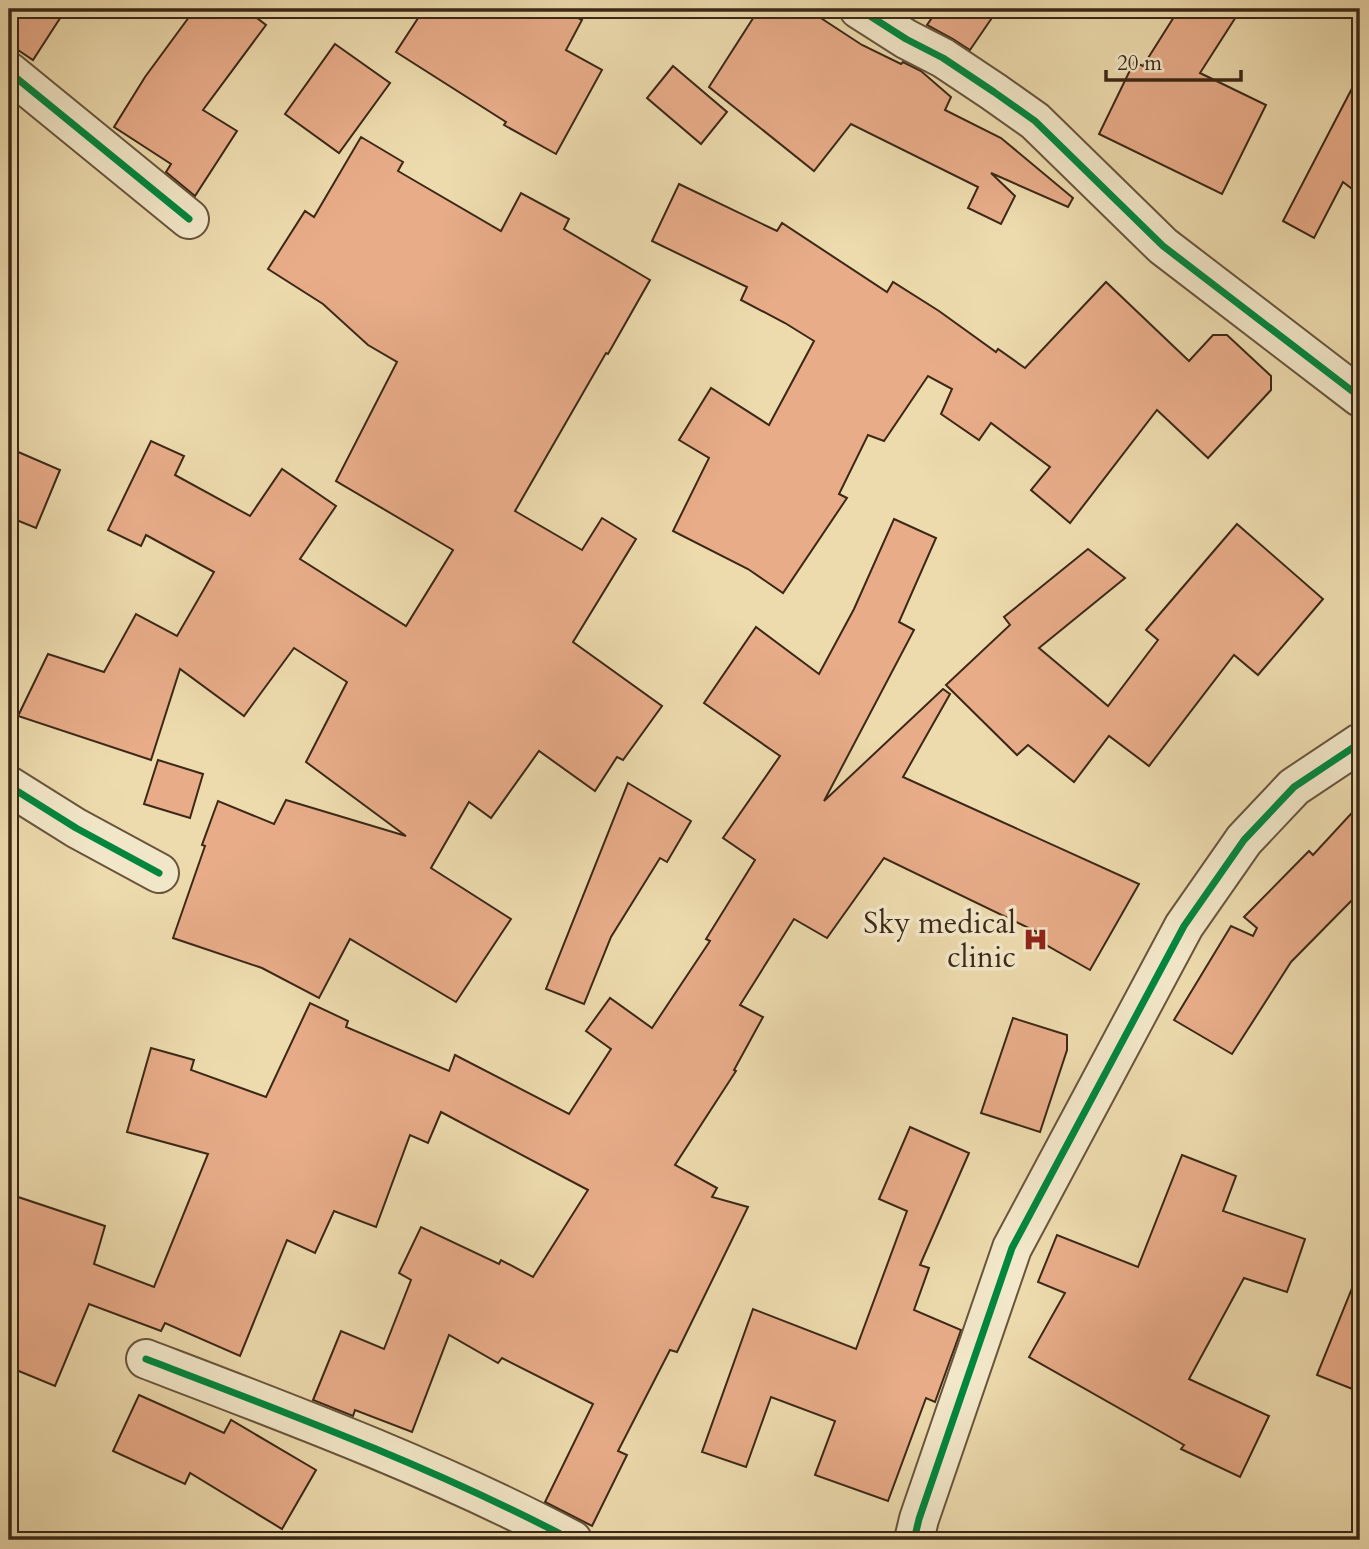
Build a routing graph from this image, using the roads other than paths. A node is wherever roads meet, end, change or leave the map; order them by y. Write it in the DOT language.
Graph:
graph roads {
  1 [pos="859,9"];
  2 [pos="9,72"];
  3 [pos="190,219"];
  4 [pos="1360,397"];
  5 [pos="1360,743"];
  6 [pos="9,786"];
  7 [pos="159,873"];
  8 [pos="146,1359"];
  9 [pos="572,1540"];
  10 [pos="914,1540"];
  1 -- 4 [label="street"];
  2 -- 3 [label="street"];
  5 -- 10 [label="street"];
  6 -- 7 [label="street"];
  8 -- 9 [label="street"];
}
